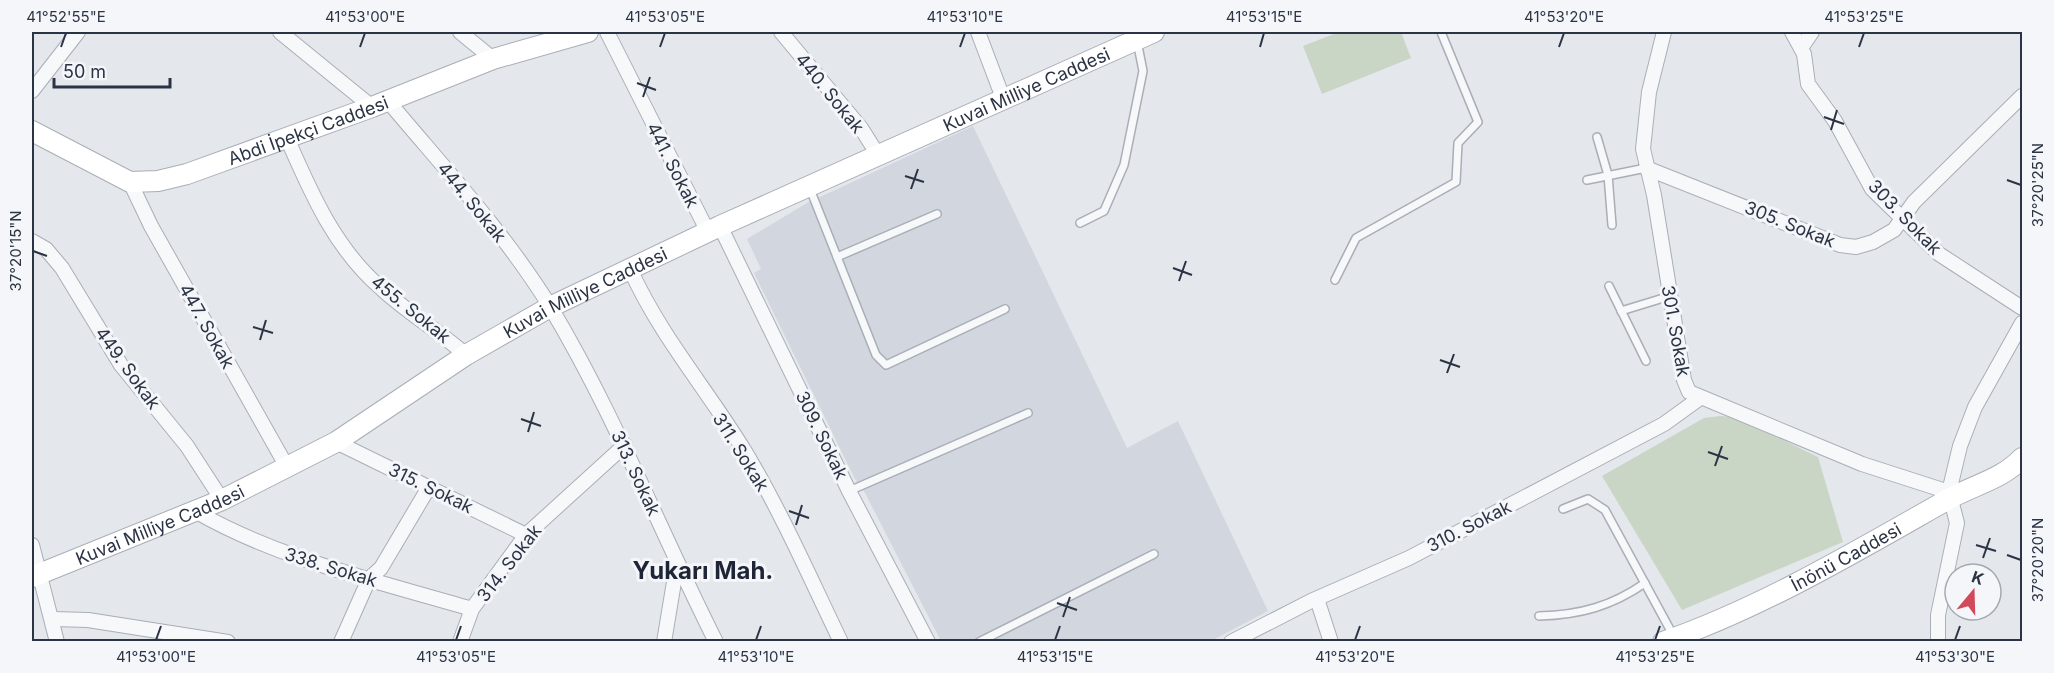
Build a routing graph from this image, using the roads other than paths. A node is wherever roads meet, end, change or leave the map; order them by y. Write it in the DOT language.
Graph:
graph roads {
  1 [pos="78,32"];
  2 [pos="280,32"];
  3 [pos="460,32"];
  4 [pos="588,32"];
  5 [pos="607,32"];
  6 [pos="781,32"];
  7 [pos="978,32"];
  8 [pos="1441,32"];
  9 [pos="1664,32"];
  10 [pos="1792,32"];
  11 [pos="1812,32"];
  12 [pos="1148,34"];
  13 [pos="1802,48"];
  14 [pos="493,59"];
  15 [pos="32,91"];
  16 [pos="2022,96"];
  17 [pos="1003,98"];
  18 [pos="380,104"];
  19 [pos="32,131"];
  20 [pos="1597,137"];
  21 [pos="287,138"];
  22 [pos="878,155"];
  23 [pos="1646,168"];
  24 [pos="1608,175"];
  25 [pos="1587,180"];
  26 [pos="130,182"];
  27 [pos="809,186"];
  28 [pos="938,214"];
  29 [pos="1901,219"];
  30 [pos="1080,223"];
  31 [pos="1612,225"];
  32 [pos="714,229"];
  33 [pos="32,241"];
  34 [pos="837,257"];
  35 [pos="630,269"];
  36 [pos="1335,280"];
  37 [pos="1609,286"];
  38 [pos="1670,296"];
  39 [pos="550,307"];
  40 [pos="2022,308"];
  41 [pos="1005,309"];
  42 [pos="1621,311"];
  43 [pos="2022,323"];
  44 [pos="466,355"];
  45 [pos="1646,361"];
  46 [pos="1700,398"];
  47 [pos="1028,413"];
  48 [pos="336,442"];
  49 [pos="624,445"];
  50 [pos="2020,466"];
  51 [pos="287,468"];
  52 [pos="429,488"];
  53 [pos="849,491"];
  54 [pos="1950,495"];
  55 [pos="222,500"];
  56 [pos="1563,509"];
  57 [pos="195,512"];
  58 [pos="526,535"];
  59 [pos="32,546"];
  60 [pos="1154,554"];
  61 [pos="677,564"];
  62 [pos="36,575"];
  63 [pos="369,579"];
  64 [pos="1645,583"];
  65 [pos="1317,599"];
  66 [pos="472,609"];
  67 [pos="1539,616"];
  68 [pos="53,619"];
  69 [pos="1941,639"];
  70 [pos="1669,640"];
  71 [pos="57,642"];
  72 [pos="228,642"];
  73 [pos="341,642"];
  74 [pos="460,642"];
  75 [pos="664,642"];
  76 [pos="716,642"];
  77 [pos="841,642"];
  78 [pos="928,642"];
  79 [pos="979,642"];
  80 [pos="1231,642"];
  81 [pos="1331,642"];
  1 -- 15 [label="street"];
  2 -- 18 [label="street, 444. Sokak"];
  3 -- 14 [label="street"];
  4 -- 14 [label="street, Abdi İpekçi Caddesi"];
  5 -- 32 [label="street, 441. Sokak"];
  6 -- 22 [label="street, 440. Sokak"];
  7 -- 17 [label="street"];
  8 -- 36 [label="lane"];
  9 -- 23 [label="street, 301. Sokak"];
  10 -- 13 [label="street, 303. Sokak"];
  11 -- 13 [label="street"];
  12 -- 17 [label="street, Kuvai Milliye Caddesi"];
  12 -- 30 [label="lane"];
  13 -- 29 [label="street, 303. Sokak"];
  14 -- 18 [label="street, Abdi İpekçi Caddesi"];
  16 -- 29 [label="street, 305. Sokak"];
  17 -- 22 [label="street, Kuvai Milliye Caddesi"];
  18 -- 21 [label="street, Abdi İpekçi Caddesi"];
  18 -- 39 [label="street, 444. Sokak"];
  19 -- 26 [label="street"];
  20 -- 24 [label="lane"];
  21 -- 26 [label="street, Abdi İpekçi Caddesi"];
  21 -- 44 [label="street, 455. Sokak"];
  22 -- 27 [label="street, Kuvai Milliye Caddesi"];
  23 -- 24 [label="lane"];
  23 -- 29 [label="street, 305. Sokak"];
  23 -- 38 [label="street, 301. Sokak"];
  24 -- 25 [label="lane"];
  24 -- 31 [label="lane"];
  26 -- 51 [label="street, 447. Sokak"];
  27 -- 32 [label="street, Kuvai Milliye Caddesi"];
  27 -- 34 [label="lane"];
  28 -- 34 [label="lane"];
  29 -- 40 [label="street, 303. Sokak"];
  32 -- 35 [label="street, Kuvai Milliye Caddesi"];
  32 -- 53 [label="street, 309. Sokak"];
  33 -- 55 [label="street, 449. Sokak"];
  34 -- 41 [label="lane"];
  35 -- 39 [label="street, Kuvai Milliye Caddesi"];
  35 -- 77 [label="street, 311. Sokak"];
  37 -- 42 [label="lane"];
  38 -- 42 [label="lane"];
  38 -- 46 [label="street, 301. Sokak"];
  39 -- 44 [label="street, Kuvai Milliye Caddesi"];
  39 -- 49 [label="street, 313. Sokak"];
  42 -- 45 [label="lane"];
  43 -- 54 [label="street"];
  44 -- 48 [label="street, Kuvai Milliye Caddesi"];
  46 -- 54 [label="street, 301. Sokak"];
  46 -- 65 [label="street, 310. Sokak"];
  47 -- 53 [label="lane"];
  48 -- 51 [label="street, Kuvai Milliye Caddesi"];
  48 -- 52 [label="street, 315. Sokak"];
  49 -- 58 [label="street, 314. Sokak"];
  49 -- 61 [label="street, 313. Sokak"];
  50 -- 54 [label="street, İnönü Caddesi"];
  51 -- 55 [label="street, Kuvai Milliye Caddesi"];
  52 -- 58 [label="street, 315. Sokak"];
  52 -- 63 [label="street"];
  53 -- 78 [label="street, 309. Sokak"];
  54 -- 69 [label="street"];
  54 -- 70 [label="street, İnönü Caddesi"];
  55 -- 57 [label="street, Kuvai Milliye Caddesi"];
  56 -- 64 [label="lane"];
  57 -- 62 [label="street, Kuvai Milliye Caddesi"];
  57 -- 63 [label="street, 338. Sokak"];
  58 -- 66 [label="street, 314. Sokak"];
  59 -- 62 [label="street"];
  60 -- 79 [label="lane"];
  61 -- 75 [label="street"];
  61 -- 76 [label="street, 313. Sokak"];
  62 -- 68 [label="street"];
  63 -- 66 [label="street, 338. Sokak"];
  63 -- 73 [label="street"];
  64 -- 67 [label="lane"];
  64 -- 70 [label="lane"];
  65 -- 80 [label="street, 310. Sokak"];
  65 -- 81 [label="street"];
  66 -- 74 [label="street, 314. Sokak"];
  68 -- 71 [label="street"];
  68 -- 72 [label="street"];
}
